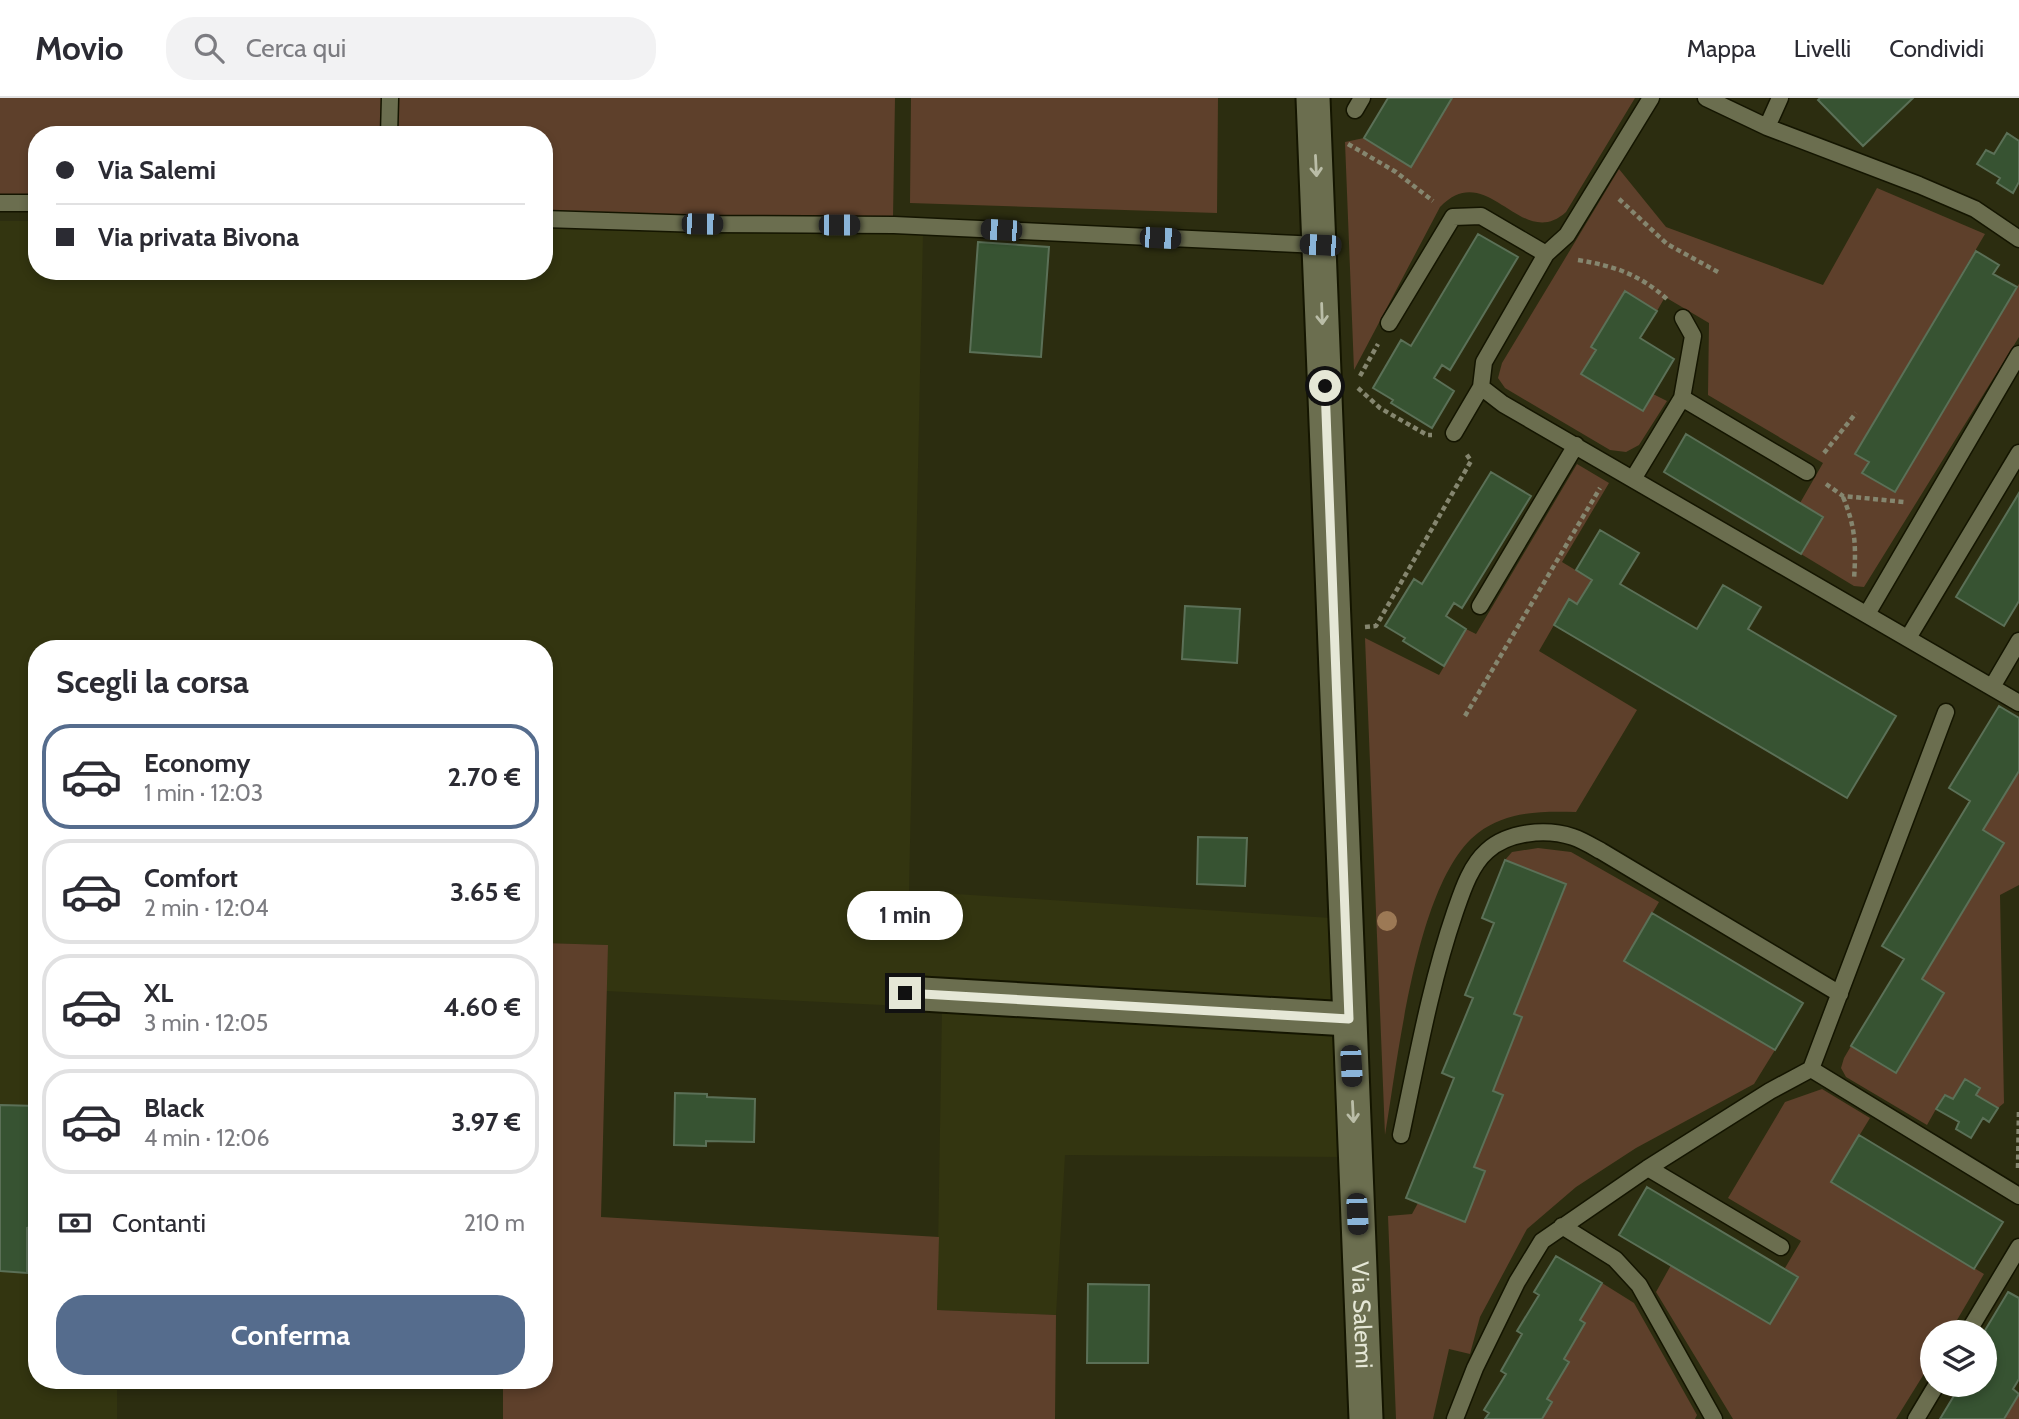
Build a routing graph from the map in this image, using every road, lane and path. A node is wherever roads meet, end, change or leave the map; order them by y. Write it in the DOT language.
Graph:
graph roads {
  1 [pos="390,98"];
  2 [pos="1313,98"];
  3 [pos="1651,98"];
  4 [pos="1706,98"];
  5 [pos="1780,98"];
  6 [pos="389,126"];
  7 [pos="1767,127"];
  8 [pos="1345,142"];
  9 [pos="1601,181"];
  10 [pos="0,202"];
  11 [pos="28,203"];
  12 [pos="1453,217"];
  13 [pos="553,219"];
  14 [pos="2019,239"];
  15 [pos="1320,245"];
  16 [pos="1546,254"];
  17 [pos="1718,272"];
  18 [pos="1683,318"];
  19 [pos="1389,323"];
  20 [pos="2019,354"];
  21 [pos="1481,387"];
  22 [pos="1682,398"];
  23 [pos="1857,413"];
  24 [pos="1454,433"];
  25 [pos="1576,445"];
  26 [pos="2019,453"];
  27 [pos="1613,467"];
  28 [pos="1807,472"];
  29 [pos="1633,479"];
  30 [pos="1843,496"];
  31 [pos="1926,513"];
  32 [pos="1480,606"];
  33 [pos="1867,614"];
  34 [pos="1357,628"];
  35 [pos="1908,638"];
  36 [pos="2019,641"];
  37 [pos="1992,687"];
  38 [pos="2019,704"];
  39 [pos="1947,712"];
  40 [pos="1465,716"];
  41 [pos="905,993"];
  42 [pos="1840,995"];
  43 [pos="1349,1019"];
  44 [pos="1811,1069"];
  45 [pos="2019,1110"];
  46 [pos="1401,1135"];
  47 [pos="1648,1168"];
  48 [pos="2019,1195"];
  49 [pos="1562,1226"];
  50 [pos="1781,1247"];
  51 [pos="2019,1247"];
  52 [pos="1975,1320"];
  53 [pos="1929,1397"];
  54 [pos="1366,1419"];
  55 [pos="1455,1419"];
  56 [pos="1714,1419"];
  57 [pos="1916,1419"];
  1 -- 6 [label="lane"];
  2 -- 15 [label="street, Via Salemi, one-way"];
  3 -- 9 [label="lane"];
  4 -- 7 [label="lane"];
  5 -- 7 [label="lane"];
  7 -- 14 [label="lane"];
  8 -- 12 [label="path"];
  9 -- 16 [label="lane"];
  9 -- 17 [label="path"];
  10 -- 11 [label="lane"];
  12 -- 16 [label="lane"];
  12 -- 19 [label="lane"];
  13 -- 15 [label="lane"];
  15 -- 43 [label="street, Via Salemi, one-way"];
  16 -- 18 [label="path"];
  16 -- 21 [label="lane"];
  18 -- 22 [label="lane"];
  19 -- 24 [label="path"];
  20 -- 31 [label="lane"];
  21 -- 24 [label="lane"];
  21 -- 25 [label="lane"];
  22 -- 28 [label="lane"];
  22 -- 29 [label="lane"];
  23 -- 28 [label="path"];
  24 -- 34 [label="path"];
  25 -- 27 [label="lane"];
  25 -- 32 [label="lane"];
  26 -- 35 [label="lane"];
  27 -- 29 [label="lane"];
  27 -- 40 [label="path"];
  28 -- 30 [label="path"];
  29 -- 33 [label="lane"];
  30 -- 31 [label="path"];
  30 -- 33 [label="path"];
  31 -- 33 [label="lane"];
  33 -- 35 [label="lane"];
  35 -- 37 [label="lane"];
  36 -- 37 [label="lane"];
  37 -- 38 [label="lane"];
  39 -- 42 [label="lane"];
  41 -- 43 [label="street"];
  42 -- 44 [label="lane"];
  42 -- 46 [label="lane"];
  43 -- 54 [label="street, Via Salemi, one-way"];
  44 -- 47 [label="lane"];
  44 -- 48 [label="lane"];
  45 -- 48 [label="path"];
  47 -- 49 [label="lane"];
  47 -- 50 [label="lane"];
  49 -- 55 [label="lane"];
  49 -- 56 [label="lane"];
  51 -- 52 [label="lane"];
  53 -- 57 [label="lane"];
}
